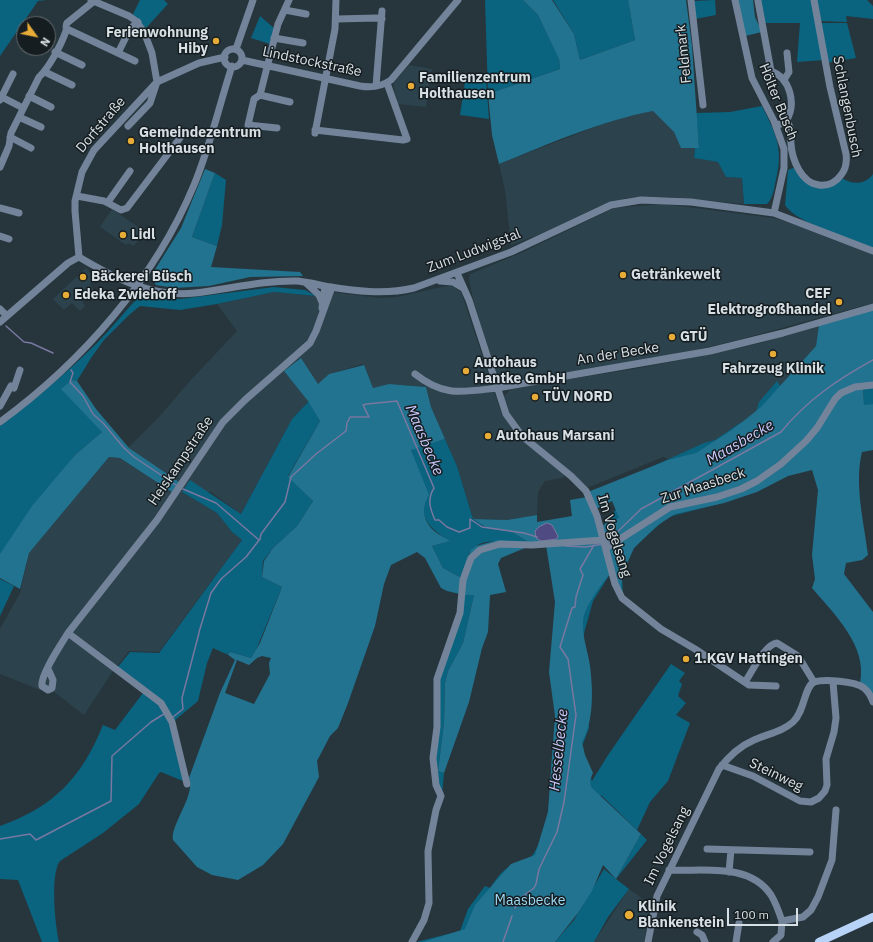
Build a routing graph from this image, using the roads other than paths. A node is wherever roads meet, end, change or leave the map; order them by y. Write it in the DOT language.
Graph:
graph roads {
  1 [pos="253,0"];
  2 [pos="289,0"];
  3 [pos="336,0"];
  4 [pos="458,0"];
  5 [pos="691,0"];
  6 [pos="735,0"];
  7 [pos="814,0"];
  8 [pos="92,1"];
  9 [pos="758,1"];
  10 [pos="285,10"];
  11 [pos="382,11"];
  12 [pos="306,14"];
  13 [pos="336,19"];
  14 [pos="382,19"];
  15 [pos="138,22"];
  16 [pos="67,29"];
  17 [pos="274,38"];
  18 [pos="303,43"];
  19 [pos="236,49"];
  20 [pos="56,52"];
  21 [pos="118,53"];
  22 [pos="787,53"];
  23 [pos="54,56"];
  24 [pos="225,57"];
  25 [pos="242,60"];
  26 [pos="135,61"];
  27 [pos="82,65"];
  28 [pos="232,66"];
  29 [pos="267,66"];
  30 [pos="45,72"];
  31 [pos="13,74"];
  32 [pos="326,80"];
  33 [pos="784,80"];
  34 [pos="157,82"];
  35 [pos="387,83"];
  36 [pos="72,86"];
  37 [pos="376,86"];
  38 [pos="260,95"];
  39 [pos="29,96"];
  40 [pos="0,98"];
  41 [pos="290,102"];
  42 [pos="703,105"];
  43 [pos="51,107"];
  44 [pos="23,108"];
  45 [pos="19,117"];
  46 [pos="786,120"];
  47 [pos="128,126"];
  48 [pos="776,126"];
  49 [pos="41,127"];
  50 [pos="277,128"];
  51 [pos="10,137"];
  52 [pos="180,138"];
  53 [pos="31,148"];
  54 [pos="0,167"];
  55 [pos="130,171"];
  56 [pos="77,196"];
  57 [pos="108,202"];
  58 [pos="0,208"];
  59 [pos="19,213"];
  60 [pos="774,214"];
  61 [pos="0,236"];
  62 [pos="9,239"];
  63 [pos="873,252"];
  64 [pos="79,257"];
  65 [pos="460,271"];
  66 [pos="435,281"];
  67 [pos="306,283"];
  68 [pos="137,285"];
  69 [pos="329,287"];
  70 [pos="464,289"];
  71 [pos="468,300"];
  72 [pos="323,303"];
  73 [pos="873,307"];
  74 [pos="0,309"];
  75 [pos="322,314"];
  76 [pos="7,316"];
  77 [pos="0,322"];
  78 [pos="20,370"];
  79 [pos="415,374"];
  80 [pos="873,385"];
  81 [pos="497,388"];
  82 [pos="0,406"];
  83 [pos="0,422"];
  84 [pos="605,543"];
  85 [pos="68,633"];
  86 [pos="48,668"];
  87 [pos="745,682"];
  88 [pos="814,682"];
  89 [pos="833,682"];
  90 [pos="776,686"];
  91 [pos="873,702"];
  92 [pos="722,765"];
  93 [pos="187,784"];
  94 [pos="836,810"];
  95 [pos="707,849"];
  96 [pos="731,850"];
  97 [pos="810,852"];
  98 [pos="670,870"];
  99 [pos="729,872"];
  100 [pos="873,918"];
  101 [pos="782,921"];
  102 [pos="739,923"];
  103 [pos="697,932"];
  104 [pos="412,942"];
  105 [pos="648,942"];
  106 [pos="705,942"];
  107 [pos="736,942"];
  108 [pos="773,942"];
  109 [pos="819,942"];
  1 -- 19 [label="street"];
  2 -- 10 [label="street"];
  3 -- 13 [label="street"];
  4 -- 35 [label="street"];
  5 -- 42 [label="street, Feldmark"];
  6 -- 48 [label="street, Hölter Busch"];
  7 -- 46 [label="street, Schlangenbusch"];
  8 -- 15 [label="street"];
  8 -- 16 [label="street"];
  9 -- 33 [label="street"];
  10 -- 12 [label="street"];
  10 -- 17 [label="street"];
  11 -- 14 [label="street"];
  13 -- 14 [label="street"];
  13 -- 32 [label="street"];
  14 -- 37 [label="street"];
  15 -- 21 [label="street"];
  15 -- 34 [label="street"];
  16 -- 20 [label="street"];
  16 -- 21 [label="street"];
  17 -- 18 [label="street"];
  17 -- 29 [label="street"];
  19 -- 24 [label="street"];
  19 -- 25 [label="street"];
  20 -- 27 [label="street"];
  21 -- 26 [label="street"];
  22 -- 33 [label="street"];
  23 -- 30 [label="street"];
  24 -- 28 [label="street"];
  24 -- 34 [label="street, Dorfstraße"];
  25 -- 28 [label="street"];
  25 -- 29 [label="street, Lindstockstraße"];
  28 -- 68 [label="street"];
  29 -- 32 [label="street, Lindstockstraße"];
  29 -- 38 [label="street"];
  30 -- 36 [label="street"];
  30 -- 39 [label="street"];
  31 -- 40 [label="street"];
  32 -- 35 [label="street"];
  32 -- 37 [label="street, Lindstockstraße"];
  33 -- 46 [label="street"];
  34 -- 47 [label="street, Dorfstraße"];
  34 -- 56 [label="street, Dorfstraße"];
  35 -- 37 [label="street, Lindstockstraße"];
  38 -- 41 [label="street"];
  38 -- 50 [label="street"];
  39 -- 43 [label="street"];
  39 -- 44 [label="street"];
  40 -- 44 [label="street"];
  44 -- 45 [label="street"];
  45 -- 49 [label="street"];
  45 -- 51 [label="street"];
  46 -- 48 [label="street"];
  48 -- 60 [label="street, Hölter Busch"];
  51 -- 53 [label="street"];
  51 -- 54 [label="street"];
  52 -- 57 [label="street"];
  55 -- 57 [label="street"];
  56 -- 57 [label="street"];
  56 -- 64 [label="street, Dorfstraße"];
  58 -- 59 [label="street"];
  60 -- 63 [label="street, Zum Ludwigstal"];
  60 -- 65 [label="street, Zum Ludwigstal"];
  61 -- 62 [label="street"];
  64 -- 68 [label="street, Zum Ludwigstal"];
  64 -- 76 [label="street"];
  65 -- 66 [label="street, Zum Ludwigstal"];
  65 -- 70 [label="street, Im Vogelsang"];
  65 -- 71 [label="street, Im Vogelsang"];
  66 -- 69 [label="street, Zum Ludwigstal"];
  66 -- 70 [label="street"];
  67 -- 68 [label="street, Zum Ludwigstal"];
  67 -- 69 [label="street, Zum Ludwigstal"];
  67 -- 72 [label="street"];
  68 -- 83 [label="street"];
  69 -- 72 [label="street, Heiskampstraße"];
  69 -- 75 [label="street, Heiskampstraße"];
  70 -- 71 [label="street, Im Vogelsang"];
  71 -- 81 [label="street, Im Vogelsang"];
  72 -- 75 [label="street, Heiskampstraße"];
  73 -- 81 [label="street, An der Becke"];
  74 -- 76 [label="street"];
  75 -- 85 [label="street, Heiskampstraße"];
  76 -- 77 [label="street"];
  78 -- 82 [label="street"];
  79 -- 81 [label="street, An der Becke"];
  80 -- 84 [label="street, Zur Maasbeck"];
  81 -- 84 [label="street, Im Vogelsang"];
  84 -- 87 [label="street, Im Vogelsang"];
  84 -- 104 [label="street"];
  85 -- 86 [label="street, Heiskampstraße"];
  85 -- 93 [label="street"];
  87 -- 88 [label="street"];
  87 -- 90 [label="street, Im Vogelsang"];
  88 -- 89 [label="street"];
  88 -- 92 [label="street, Im Vogelsang"];
  89 -- 91 [label="street"];
  89 -- 92 [label="street, Steinweg"];
  92 -- 98 [label="street, Im Vogelsang"];
  94 -- 101 [label="street"];
  95 -- 96 [label="street"];
  96 -- 97 [label="street"];
  96 -- 99 [label="street"];
  98 -- 99 [label="street"];
  98 -- 105 [label="street, Im Vogelsang"];
  99 -- 101 [label="street"];
  100 -- 109 [label="main road"];
  101 -- 108 [label="street"];
  102 -- 107 [label="street"];
  103 -- 106 [label="street"];
}
